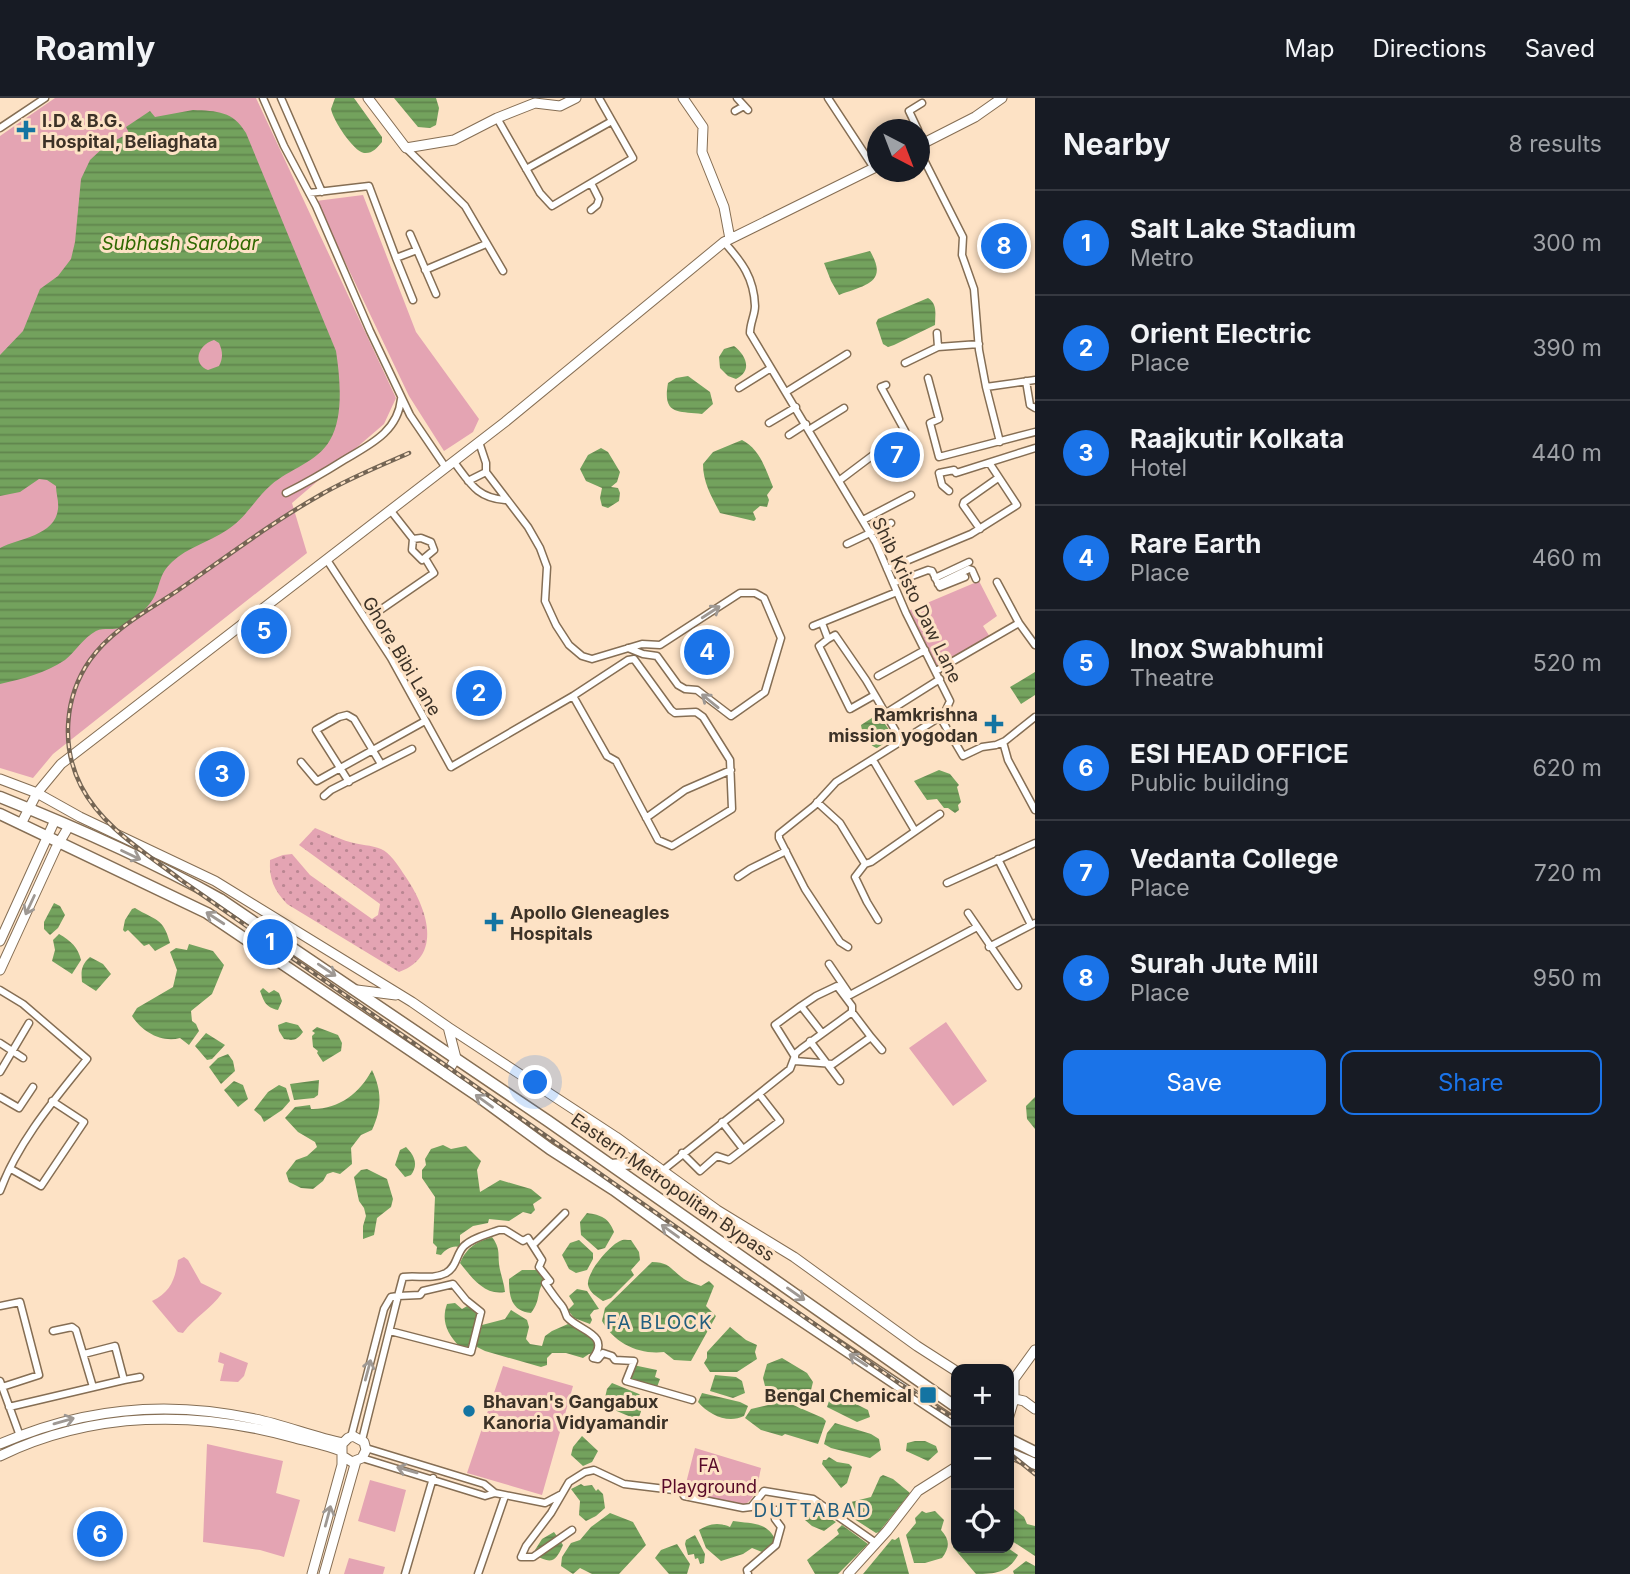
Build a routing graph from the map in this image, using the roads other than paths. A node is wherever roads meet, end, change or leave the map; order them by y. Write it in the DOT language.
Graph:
graph roads {
  1 [pos="45,98"];
  2 [pos="263,98"];
  3 [pos="281,98"];
  4 [pos="368,98"];
  5 [pos="576,98"];
  6 [pos="599,98"];
  7 [pos="737,98"];
  8 [pos="828,98"];
  9 [pos="1002,98"];
  10 [pos="686,99"];
  11 [pos="545,100"];
  12 [pos="922,103"];
  13 [pos="735,111"];
  14 [pos="497,117"];
  15 [pos="912,119"];
  16 [pos="612,121"];
  17 [pos="0,128"];
  18 [pos="930,137"];
  19 [pos="405,148"];
  20 [pos="867,154"];
  21 [pos="930,163"];
  22 [pos="526,169"];
  23 [pos="867,171"];
  24 [pos="591,183"];
  25 [pos="322,192"];
  26 [pos="309,193"];
  27 [pos="591,210"];
  28 [pos="410,234"];
  29 [pos="727,241"];
  30 [pos="486,244"];
  31 [pos="417,250"];
  32 [pos="396,258"];
  33 [pos="425,270"];
  34 [pos="503,271"];
  35 [pos="436,294"];
  36 [pos="413,300"];
  37 [pos="937,333"];
  38 [pos="979,344"];
  39 [pos="938,347"];
  40 [pos="847,354"];
  41 [pos="905,363"];
  42 [pos="771,368"];
  43 [pos="928,378"];
  44 [pos="1035,380"];
  45 [pos="1026,381"];
  46 [pos="886,385"];
  47 [pos="986,387"];
  48 [pos="739,388"];
  49 [pos="786,392"];
  50 [pos="401,397"];
  51 [pos="796,407"];
  52 [pos="845,408"];
  53 [pos="1035,408"];
  54 [pos="769,423"];
  55 [pos="808,427"];
  56 [pos="1035,432"];
  57 [pos="789,435"];
  58 [pos="480,442"];
  59 [pos="1000,442"];
  60 [pos="1035,449"];
  61 [pos="990,464"];
  62 [pos="450,465"];
  63 [pos="485,472"];
  64 [pos="998,478"];
  65 [pos="840,480"];
  66 [pos="468,481"];
  67 [pos="949,491"];
  68 [pos="286,493"];
  69 [pos="911,495"];
  70 [pos="505,499"];
  71 [pos="391,511"];
  72 [pos="863,520"];
  73 [pos="891,523"];
  74 [pos="980,529"];
  75 [pos="870,533"];
  76 [pos="414,539"];
  77 [pos="847,544"];
  78 [pos="425,558"];
  79 [pos="327,561"];
  80 [pos="969,562"];
  81 [pos="887,569"];
  82 [pos="965,577"];
  83 [pos="976,579"];
  84 [pos="937,581"];
  85 [pos="997,582"];
  86 [pos="893,583"];
  87 [pos="897,592"];
  88 [pos="373,615"];
  89 [pos="822,623"];
  90 [pos="1018,623"];
  91 [pos="813,626"];
  92 [pos="828,639"];
  93 [pos="660,645"];
  94 [pos="1035,645"];
  95 [pos="628,648"];
  96 [pos="925,650"];
  97 [pos="657,656"];
  98 [pos="936,671"];
  99 [pos="878,676"];
  100 [pos="940,679"];
  101 [pos="573,696"];
  102 [pos="876,697"];
  103 [pos="886,713"];
  104 [pos="940,717"];
  105 [pos="1035,717"];
  106 [pos="425,721"];
  107 [pos="902,742"];
  108 [pos="1003,742"];
  109 [pos="412,749"];
  110 [pos="373,751"];
  111 [pos="873,760"];
  112 [pos="301,762"];
  113 [pos="381,764"];
  114 [pos="341,768"];
  115 [pos="730,770"];
  116 [pos="0,779"];
  117 [pos="349,782"];
  118 [pos="37,793"];
  119 [pos="324,796"];
  120 [pos="0,797"];
  121 [pos="817,802"];
  122 [pos="28,808"];
  123 [pos="1035,810"];
  124 [pos="0,814"];
  125 [pos="940,814"];
  126 [pos="646,818"];
  127 [pos="55,820"];
  128 [pos="21,824"];
  129 [pos="69,826"];
  130 [pos="915,831"];
  131 [pos="47,837"];
  132 [pos="1035,843"];
  133 [pos="60,844"];
  134 [pos="786,851"];
  135 [pos="998,859"];
  136 [pos="865,864"];
  137 [pos="738,877"];
  138 [pos="947,883"];
  139 [pos="968,913"];
  140 [pos="878,920"];
  141 [pos="1033,924"];
  142 [pos="977,927"];
  143 [pos="0,941"];
  144 [pos="848,947"];
  145 [pos="989,947"];
  146 [pos="829,964"];
  147 [pos="0,970"];
  148 [pos="1018,986"];
  149 [pos="0,990"];
  150 [pos="357,990"];
  151 [pos="401,996"];
  152 [pos="801,1006"];
  153 [pos="852,1012"];
  154 [pos="29,1023"];
  155 [pos="448,1027"];
  156 [pos="822,1033"];
  157 [pos="871,1037"];
  158 [pos="810,1041"];
  159 [pos="0,1043"];
  160 [pos="12,1051"];
  161 [pos="882,1051"];
  162 [pos="23,1058"];
  163 [pos="456,1058"];
  164 [pos="795,1059"];
  165 [pos="828,1065"];
  166 [pos="0,1072"];
  167 [pos="446,1075"];
  168 [pos="840,1081"];
  169 [pos="33,1087"];
  170 [pos="759,1094"];
  171 [pos="0,1097"];
  172 [pos="52,1101"];
  173 [pos="722,1122"];
  174 [pos="743,1149"];
  175 [pos="682,1153"];
  176 [pos="649,1161"];
  177 [pos="611,1165"];
  178 [pos="11,1169"];
  179 [pos="662,1171"];
  180 [pos="0,1191"];
  181 [pos="565,1213"];
  182 [pos="533,1245"];
  183 [pos="398,1296"];
  184 [pos="0,1306"];
  185 [pos="53,1331"];
  186 [pos="390,1331"];
  187 [pos="1035,1350"];
  188 [pos="84,1354"];
  189 [pos="951,1367"];
  190 [pos="140,1377"];
  191 [pos="1014,1379"];
  192 [pos="124,1380"];
  193 [pos="1,1384"];
  194 [pos="93,1387"];
  195 [pos="1014,1399"];
  196 [pos="692,1400"];
  197 [pos="951,1403"];
  198 [pos="9,1407"];
  199 [pos="1035,1409"];
  200 [pos="951,1421"];
  201 [pos="20,1436"];
  202 [pos="36,1436"];
  203 [pos="1014,1442"];
  204 [pos="0,1444"];
  205 [pos="364,1444"];
  206 [pos="345,1447"];
  207 [pos="1035,1452"];
  208 [pos="1014,1455"];
  209 [pos="0,1456"];
  210 [pos="359,1460"];
  211 [pos="1035,1464"];
  212 [pos="951,1470"];
  213 [pos="433,1478"];
  214 [pos="337,1486"];
  215 [pos="348,1488"];
  216 [pos="495,1493"];
  217 [pos="563,1493"];
  218 [pos="505,1496"];
  219 [pos="776,1510"];
  220 [pos="572,1530"];
  221 [pos="876,1544"];
  222 [pos="312,1574"];
  223 [pos="324,1574"];
  224 [pos="405,1574"];
  225 [pos="478,1574"];
  226 [pos="748,1574"];
  227 [pos="848,1574"];
  1 -- 17 [label="street"];
  2 -- 26 [label="street"];
  3 -- 25 [label="street"];
  4 -- 19 [label="street"];
  5 -- 11 [label="street"];
  6 -- 16 [label="street"];
  7 -- 13 [label="street"];
  8 -- 20 [label="street"];
  9 -- 18 [label="street"];
  10 -- 29 [label="street"];
  11 -- 14 [label="street"];
  12 -- 15 [label="street"];
  14 -- 19 [label="street"];
  14 -- 22 [label="street"];
  16 -- 22 [label="street"];
  16 -- 24 [label="street"];
  19 -- 30 [label="street"];
  21 -- 38 [label="street"];
  22 -- 24 [label="street"];
  23 -- 29 [label="street"];
  24 -- 27 [label="street"];
  25 -- 26 [label="street"];
  25 -- 32 [label="street"];
  26 -- 50 [label="street"];
  28 -- 31 [label="street"];
  29 -- 42 [label="street, Shib Kristo Daw Lane"];
  29 -- 58 [label="street"];
  30 -- 33 [label="street"];
  30 -- 34 [label="street"];
  31 -- 32 [label="street"];
  31 -- 33 [label="street"];
  32 -- 36 [label="street"];
  33 -- 35 [label="street"];
  37 -- 39 [label="street"];
  38 -- 39 [label="street"];
  38 -- 47 [label="street"];
  39 -- 41 [label="street"];
  40 -- 49 [label="street"];
  42 -- 48 [label="street"];
  42 -- 49 [label="street, Shib Kristo Daw Lane"];
  43 -- 59 [label="street"];
  44 -- 45 [label="street"];
  45 -- 47 [label="street"];
  45 -- 53 [label="street"];
  46 -- 65 [label="street"];
  47 -- 59 [label="street"];
  49 -- 51 [label="street, Shib Kristo Daw Lane"];
  50 -- 62 [label="street"];
  50 -- 68 [label="street"];
  51 -- 54 [label="street"];
  51 -- 55 [label="street, Shib Kristo Daw Lane"];
  52 -- 55 [label="street"];
  55 -- 57 [label="street"];
  55 -- 65 [label="street, Shib Kristo Daw Lane"];
  56 -- 59 [label="street"];
  58 -- 62 [label="street"];
  58 -- 63 [label="street"];
  60 -- 61 [label="street"];
  61 -- 64 [label="street"];
  61 -- 67 [label="street"];
  62 -- 66 [label="street"];
  62 -- 71 [label="street"];
  63 -- 66 [label="street"];
  63 -- 70 [label="street"];
  64 -- 74 [label="street"];
  64 -- 74 [label="street"];
  65 -- 72 [label="street, Shib Kristo Daw Lane"];
  66 -- 70 [label="street"];
  69 -- 72 [label="street"];
  70 -- 95 [label="street"];
  71 -- 76 [label="street"];
  71 -- 79 [label="street"];
  72 -- 75 [label="street, Shib Kristo Daw Lane"];
  73 -- 75 [label="street"];
  74 -- 81 [label="street"];
  75 -- 77 [label="street"];
  75 -- 81 [label="street, Shib Kristo Daw Lane"];
  76 -- 78 [label="street"];
  76 -- 78 [label="street"];
  78 -- 88 [label="street"];
  79 -- 106 [label="street, Ghore Bibi Lane"];
  79 -- 118 [label="street"];
  80 -- 84 [label="street"];
  81 -- 86 [label="street, Shib Kristo Daw Lane"];
  82 -- 84 [label="street"];
  83 -- 84 [label="street"];
  84 -- 86 [label="street"];
  85 -- 90 [label="street"];
  86 -- 87 [label="street, Shib Kristo Daw Lane"];
  87 -- 89 [label="street"];
  87 -- 96 [label="street, Shib Kristo Daw Lane"];
  89 -- 91 [label="street"];
  89 -- 92 [label="street"];
  90 -- 94 [label="street"];
  90 -- 98 [label="street"];
  92 -- 102 [label="street"];
  92 -- 102 [label="street"];
  93 -- 95 [label="street"];
  93 -- 97 [label="street"];
  93 -- 97 [label="street, one-way"];
  95 -- 97 [label="street"];
  96 -- 98 [label="street, Shib Kristo Daw Lane"];
  96 -- 99 [label="street"];
  98 -- 100 [label="street, Shib Kristo Daw Lane"];
  100 -- 103 [label="street"];
  100 -- 104 [label="street, Shib Kristo Daw Lane"];
  101 -- 106 [label="street, Ghore Bibi Lane"];
  101 -- 115 [label="street"];
  101 -- 126 [label="street"];
  102 -- 103 [label="street"];
  103 -- 107 [label="street"];
  104 -- 107 [label="street"];
  104 -- 108 [label="street"];
  105 -- 108 [label="street"];
  106 -- 110 [label="street"];
  107 -- 111 [label="street"];
  108 -- 123 [label="street"];
  109 -- 113 [label="street"];
  110 -- 113 [label="street"];
  110 -- 114 [label="street"];
  110 -- 114 [label="street"];
  111 -- 121 [label="street"];
  111 -- 130 [label="street"];
  112 -- 114 [label="street"];
  113 -- 117 [label="street"];
  114 -- 117 [label="street"];
  115 -- 126 [label="street"];
  115 -- 126 [label="street"];
  116 -- 118 [label="street"];
  117 -- 119 [label="street"];
  118 -- 122 [label="street"];
  118 -- 151 [label="street"];
  120 -- 122 [label="main road, Eastern Metropolitan Bypass"];
  121 -- 134 [label="street"];
  121 -- 136 [label="street"];
  122 -- 127 [label="main road, Eastern Metropolitan Bypass"];
  122 -- 128 [label="street"];
  124 -- 128 [label="main road, Eastern Metropolitan Bypass"];
  125 -- 130 [label="street"];
  127 -- 129 [label="main road, Eastern Metropolitan Bypass"];
  127 -- 131 [label="street"];
  128 -- 131 [label="main road, Eastern Metropolitan Bypass"];
  129 -- 133 [label="street"];
  129 -- 150 [label="main road, Eastern Metropolitan Bypass, one-way"];
  130 -- 136 [label="street"];
  131 -- 133 [label="main road, Eastern Metropolitan Bypass"];
  131 -- 143 [label="street"];
  132 -- 135 [label="street"];
  133 -- 147 [label="street, one-way"];
  167 -- 133 [label="main road, Eastern Metropolitan Bypass, one-way"];
  134 -- 137 [label="street"];
  134 -- 144 [label="street"];
  135 -- 138 [label="street"];
  135 -- 141 [label="street"];
  136 -- 140 [label="street"];
  139 -- 142 [label="street"];
  141 -- 145 [label="street"];
  142 -- 145 [label="street"];
  142 -- 146 [label="street"];
  145 -- 148 [label="street"];
  149 -- 172 [label="street"];
  150 -- 151 [label="street"];
  150 -- 163 [label="main road, Eastern Metropolitan Bypass"];
  151 -- 155 [label="street"];
  152 -- 153 [label="street"];
  152 -- 156 [label="street"];
  152 -- 164 [label="street"];
  153 -- 156 [label="street"];
  153 -- 157 [label="street"];
  154 -- 160 [label="street"];
  155 -- 163 [label="street"];
  155 -- 176 [label="street"];
  156 -- 158 [label="street"];
  157 -- 161 [label="street"];
  157 -- 165 [label="street"];
  158 -- 164 [label="street"];
  158 -- 165 [label="street"];
  159 -- 160 [label="street"];
  160 -- 162 [label="street"];
  160 -- 166 [label="street"];
  163 -- 167 [label="street"];
  163 -- 177 [label="main road, Eastern Metropolitan Bypass"];
  164 -- 165 [label="street"];
  164 -- 170 [label="street"];
  165 -- 168 [label="street"];
  200 -- 167 [label="main road, Eastern Metropolitan Bypass, one-way"];
  169 -- 171 [label="street"];
  170 -- 173 [label="street"];
  170 -- 174 [label="street"];
  172 -- 178 [label="street"];
  172 -- 178 [label="street"];
  173 -- 174 [label="street"];
  173 -- 175 [label="street"];
  174 -- 175 [label="street"];
  175 -- 179 [label="street"];
  176 -- 177 [label="main road"];
  176 -- 179 [label="street"];
  177 -- 197 [label="main road, Eastern Metropolitan Bypass, one-way"];
  178 -- 180 [label="street"];
  179 -- 189 [label="street"];
  181 -- 182 [label="street"];
  182 -- 183 [label="street"];
  182 -- 196 [label="street"];
  183 -- 186 [label="street"];
  183 -- 186 [label="street"];
  206 -- 183 [label="street, one-way"];
  184 -- 193 [label="street"];
  185 -- 188 [label="street"];
  186 -- 205 [label="street"];
  187 -- 191 [label="street"];
  188 -- 192 [label="street"];
  188 -- 194 [label="street"];
  190 -- 192 [label="street"];
  192 -- 194 [label="street"];
  193 -- 198 [label="street"];
  194 -- 198 [label="street"];
  195 -- 199 [label="street"];
  198 -- 201 [label="street"];
  201 -- 202 [label="street"];
  201 -- 204 [label="street"];
  202 -- 206 [label="street"];
  202 -- 209 [label="street"];
  203 -- 207 [label="main road"];
  205 -- 206 [label="street"];
  205 -- 210 [label="street"];
  205 -- 216 [label="street"];
  206 -- 210 [label="street"];
  206 -- 214 [label="street"];
  208 -- 211 [label="main road"];
  213 -- 210 [label="street, one-way"];
  210 -- 215 [label="street"];
  212 -- 221 [label="street"];
  213 -- 216 [label="street"];
  213 -- 224 [label="street"];
  214 -- 215 [label="street"];
  222 -- 214 [label="street, one-way"];
  215 -- 223 [label="street"];
  216 -- 218 [label="street"];
  217 -- 218 [label="street"];
  217 -- 220 [label="street"];
  217 -- 221 [label="street"];
  218 -- 225 [label="street"];
  219 -- 226 [label="street"];
  221 -- 227 [label="street"];
}
